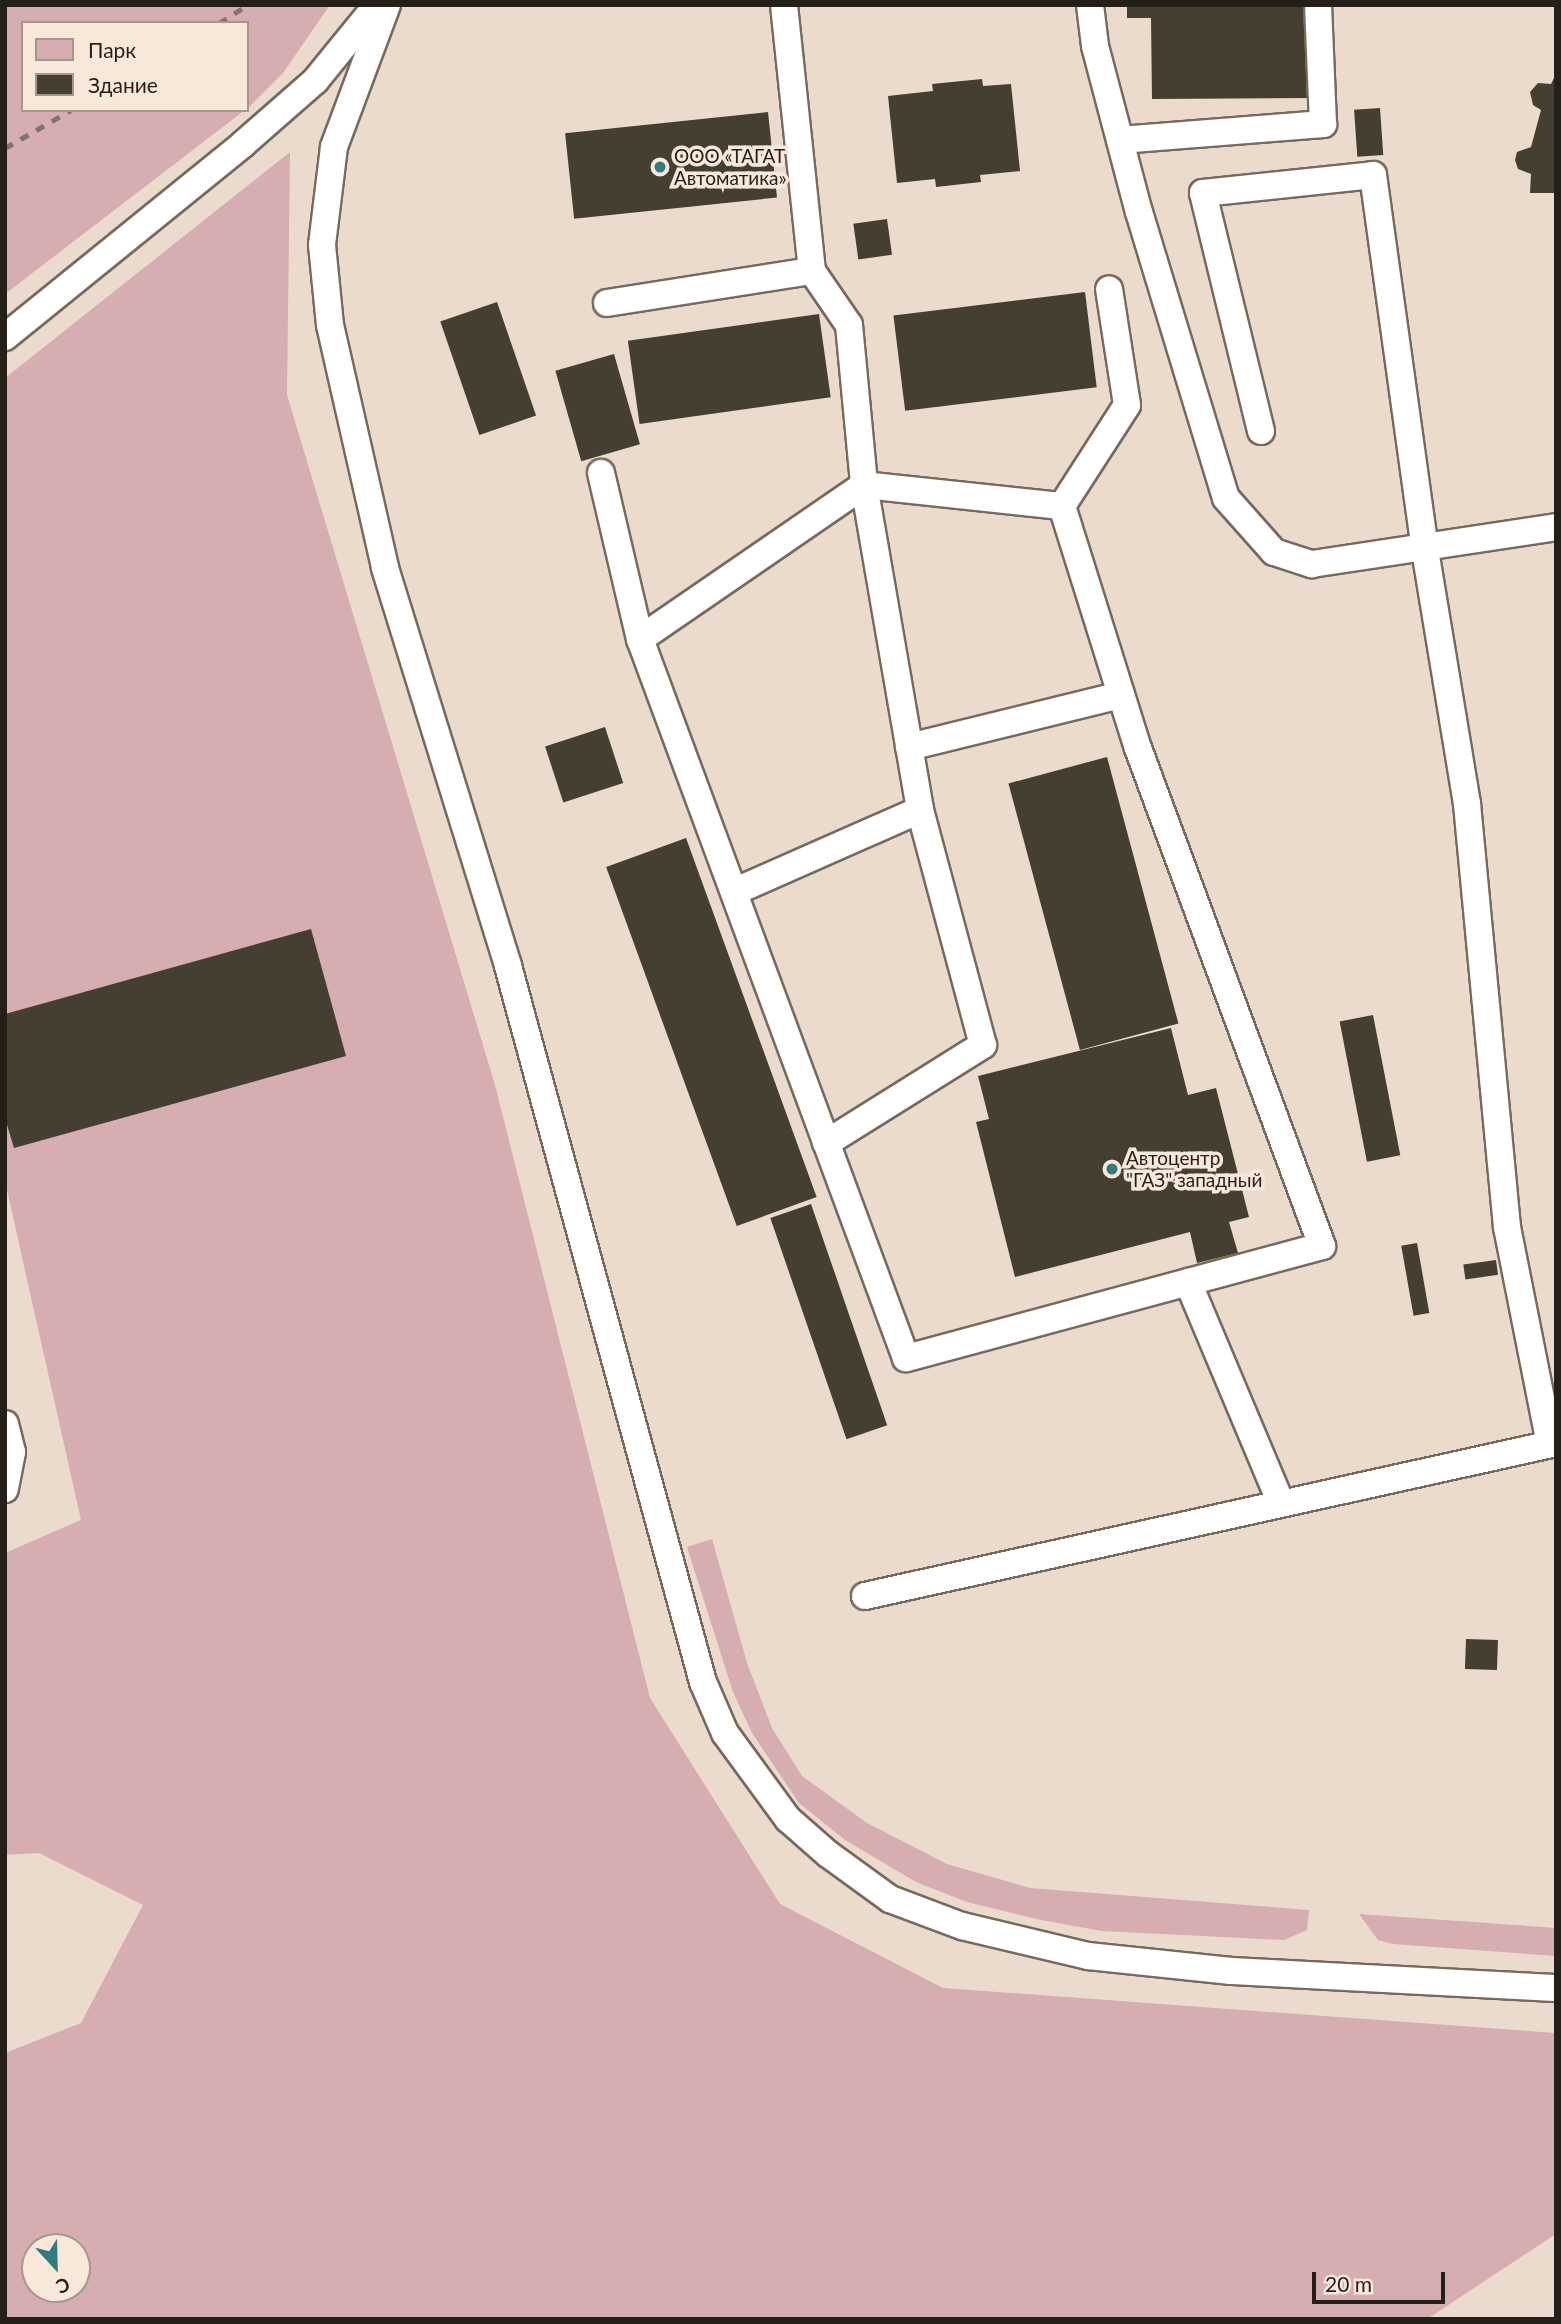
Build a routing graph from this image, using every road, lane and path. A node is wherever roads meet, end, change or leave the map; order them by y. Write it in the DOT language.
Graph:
graph roads {
  1 [pos="377,5"];
  2 [pos="387,5"];
  3 [pos="784,5"];
  4 [pos="1090,5"];
  5 [pos="1318,5"];
  6 [pos="1120,140"];
  7 [pos="812,271"];
  8 [pos="1109,289"];
  9 [pos="607,303"];
  10 [pos="5,337"];
  11 [pos="1261,431"];
  12 [pos="601,473"];
  13 [pos="864,485"];
  14 [pos="1062,506"];
  15 [pos="1556,527"];
  16 [pos="1424,544"];
  17 [pos="640,639"];
  18 [pos="1121,695"];
  19 [pos="909,747"];
  20 [pos="920,810"];
  21 [pos="736,891"];
  22 [pos="826,1143"];
  23 [pos="1188,1282"];
  24 [pos="5,1424"];
  25 [pos="1553,1443"];
  26 [pos="5,1489"];
  27 [pos="1280,1501"];
  28 [pos="865,1596"];
  29 [pos="1556,1988"];
  1 -- 10 [label="lane"];
  2 -- 29 [label="lane"];
  3 -- 7 [label="lane"];
  4 -- 6 [label="lane"];
  5 -- 6 [label="lane"];
  6 -- 16 [label="lane"];
  7 -- 9 [label="lane"];
  7 -- 13 [label="lane"];
  8 -- 14 [label="lane"];
  11 -- 16 [label="lane"];
  12 -- 17 [label="lane"];
  13 -- 14 [label="lane"];
  13 -- 17 [label="lane"];
  13 -- 19 [label="lane"];
  14 -- 18 [label="lane"];
  15 -- 16 [label="lane"];
  16 -- 25 [label="lane"];
  17 -- 21 [label="lane"];
  18 -- 19 [label="lane"];
  18 -- 23 [label="lane"];
  19 -- 20 [label="lane"];
  20 -- 21 [label="lane"];
  20 -- 22 [label="lane"];
  21 -- 22 [label="lane"];
  22 -- 23 [label="lane"];
  23 -- 27 [label="lane"];
  24 -- 26 [label="lane"];
  25 -- 27 [label="lane"];
  27 -- 28 [label="lane"];
}
